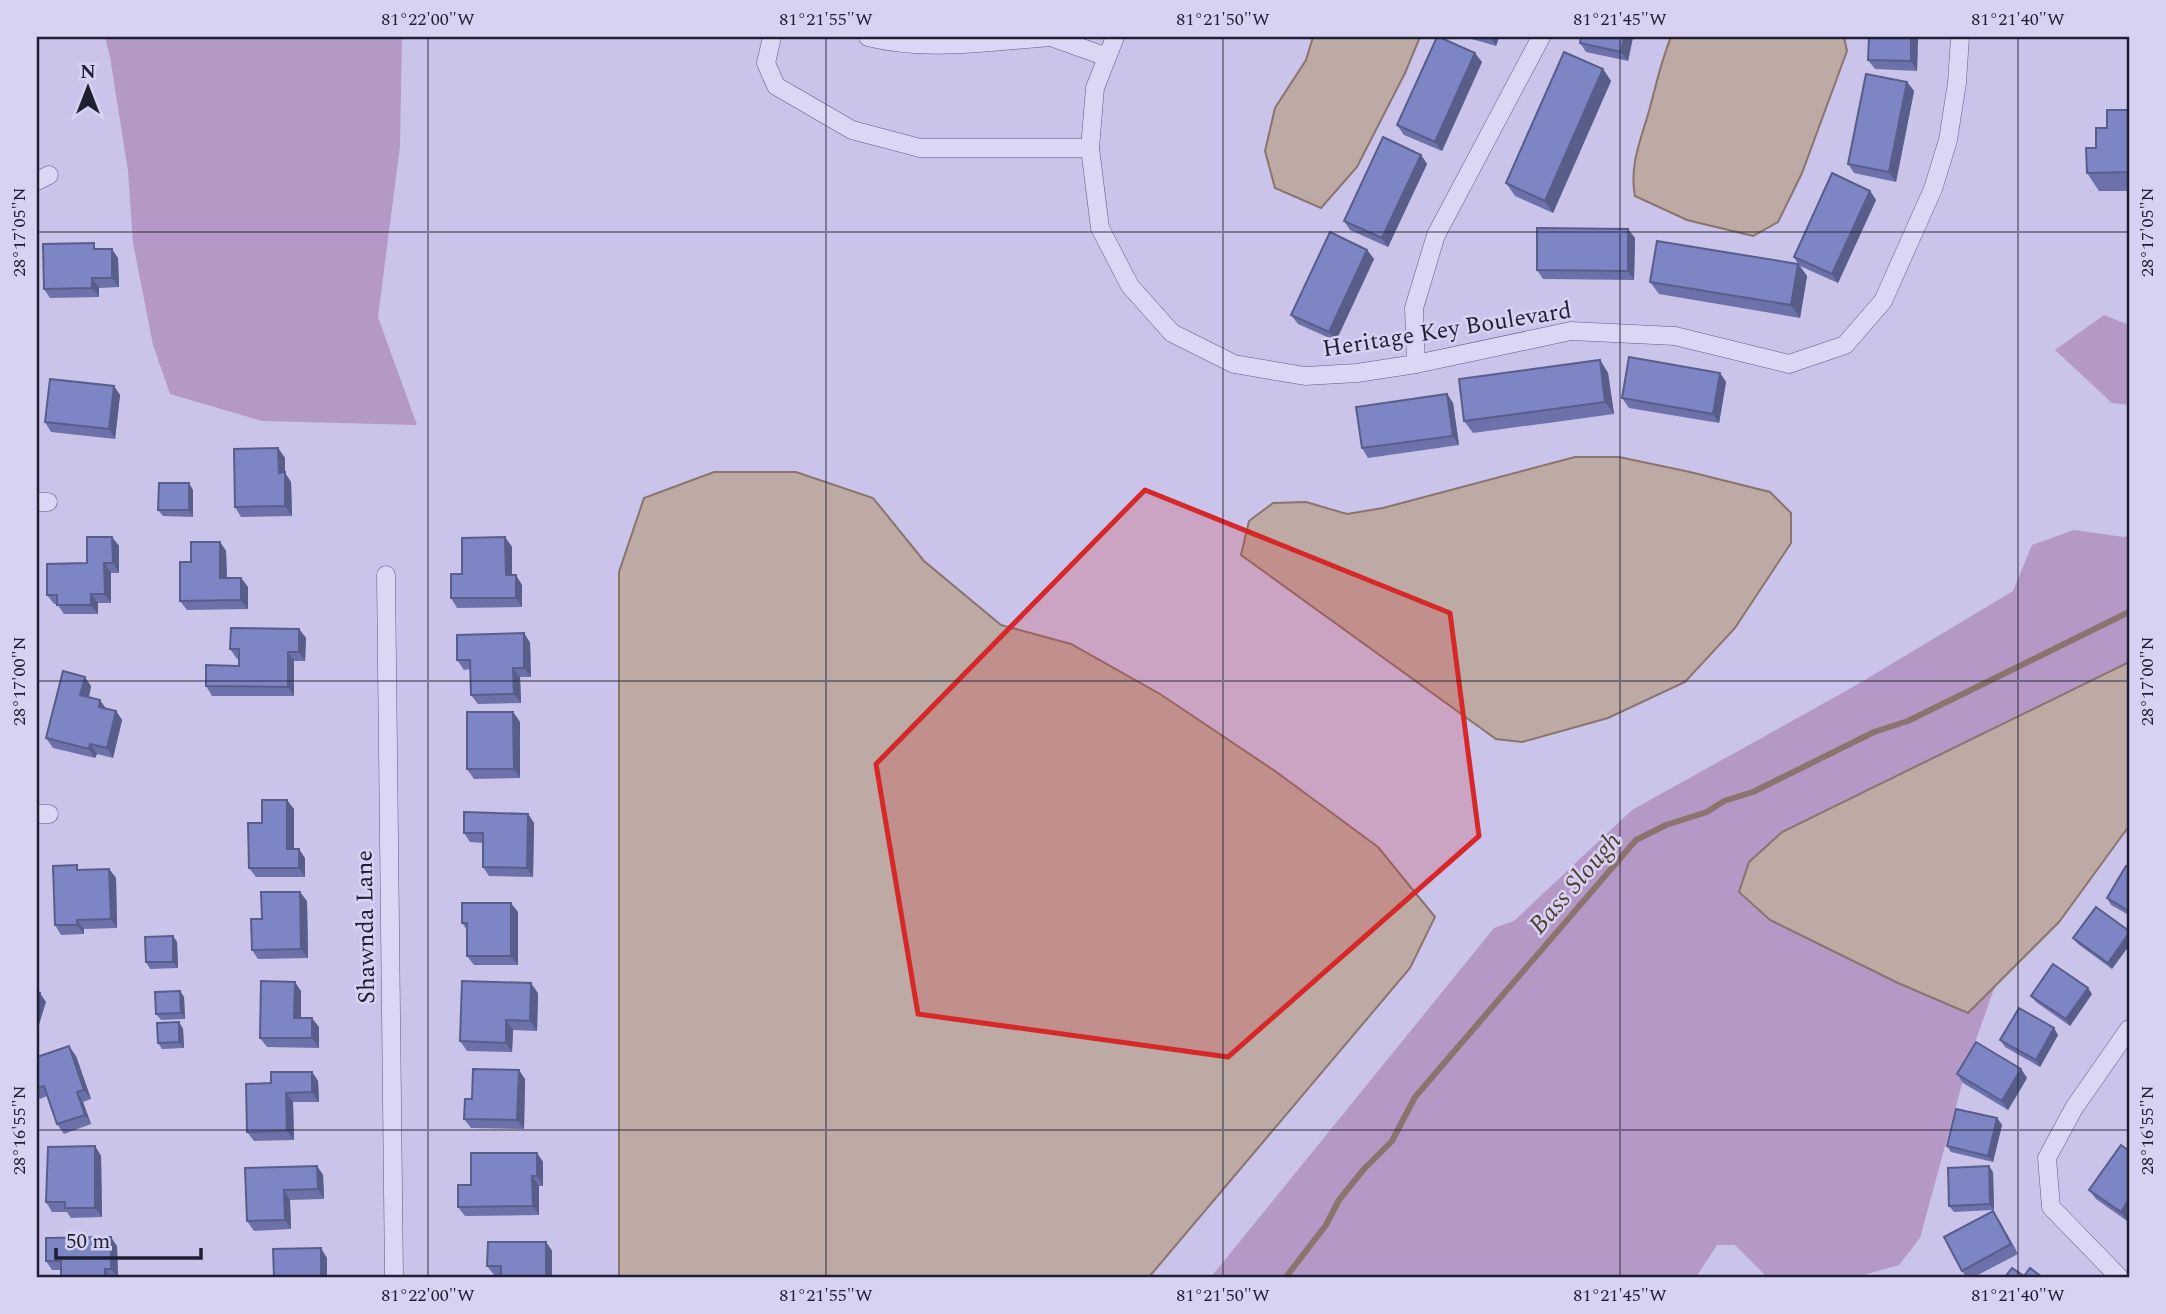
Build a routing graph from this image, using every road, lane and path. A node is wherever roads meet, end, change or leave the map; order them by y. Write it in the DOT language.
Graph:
graph roads {
  1 [pos="772,37"];
  2 [pos="868,37"];
  3 [pos="1051,37"];
  4 [pos="1115,37"];
  5 [pos="1541,37"];
  6 [pos="1960,37"];
  7 [pos="1107,57"];
  8 [pos="1090,148"];
  9 [pos="1416,365"];
  10 [pos="386,575"];
  11 [pos="2129,1029"];
  12 [pos="394,1277"];
  13 [pos="2119,1277"];
  1 -- 8 [label="street"];
  2 -- 3 [label="street"];
  3 -- 7 [label="street"];
  4 -- 7 [label="street, Heritage Key Boulevard"];
  5 -- 9 [label="street"];
  6 -- 9 [label="street, Heritage Key Boulevard"];
  7 -- 8 [label="street, Heritage Key Boulevard"];
  8 -- 9 [label="street, Heritage Key Boulevard"];
  10 -- 12 [label="street, Shawnda Lane"];
  11 -- 13 [label="street"];
}
